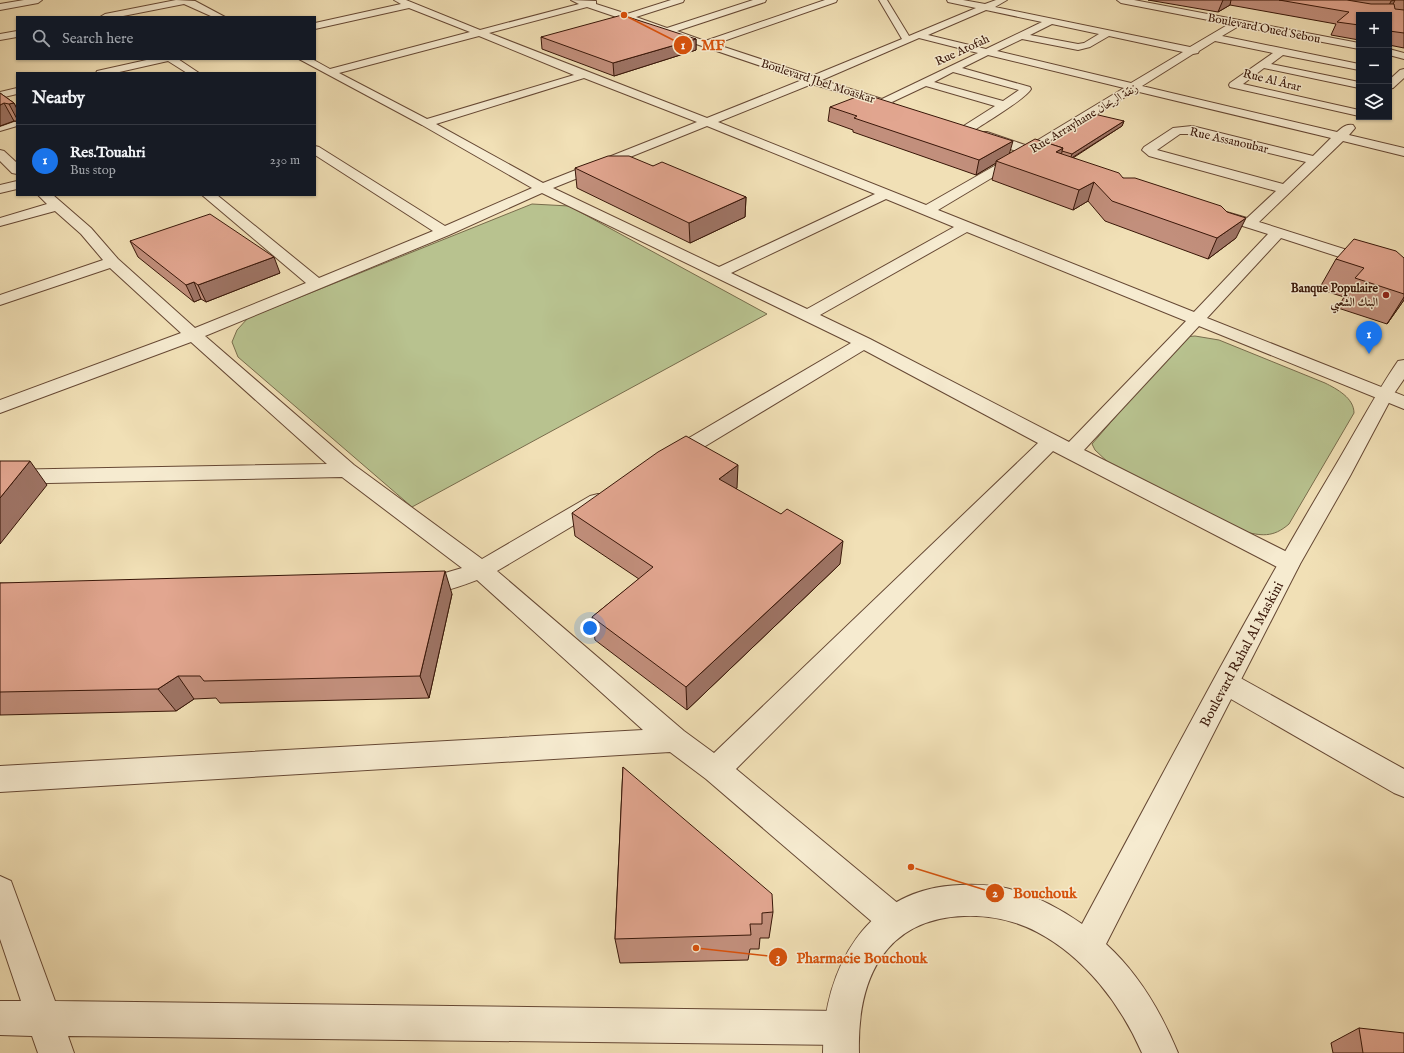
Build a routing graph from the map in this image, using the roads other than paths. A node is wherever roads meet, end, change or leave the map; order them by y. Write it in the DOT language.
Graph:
graph roads {
  1 [pos="38,0"];
  2 [pos="575,0"];
  3 [pos="603,0"];
  4 [pos="680,0"];
  5 [pos="762,0"];
  6 [pos="833,0"];
  7 [pos="883,0"];
  8 [pos="951,0"];
  9 [pos="1003,0"];
  10 [pos="1121,0"];
  11 [pos="403,1"];
  12 [pos="589,5"];
  13 [pos="795,5"];
  14 [pos="0,7"];
  15 [pos="986,7"];
  16 [pos="809,8"];
  17 [pos="129,15"];
  18 [pos="117,16"];
  19 [pos="218,16"];
  20 [pos="628,17"];
  21 [pos="1051,21"];
  22 [pos="1238,22"];
  23 [pos="316,26"];
  24 [pos="668,31"];
  25 [pos="1108,33"];
  26 [pos="16,34"];
  27 [pos="482,34"];
  28 [pos="918,35"];
  29 [pos="1022,36"];
  30 [pos="0,37"];
  31 [pos="1216,38"];
  32 [pos="906,40"];
  33 [pos="705,44"];
  34 [pos="1356,45"];
  35 [pos="1194,50"];
  36 [pos="1282,51"];
  37 [pos="987,53"];
  38 [pos="1392,53"];
  39 [pos="1404,56"];
  40 [pos="160,60"];
  41 [pos="174,60"];
  42 [pos="306,60"];
  43 [pos="1263,65"];
  44 [pos="1356,66"];
  45 [pos="954,69"];
  46 [pos="106,72"];
  47 [pos="192,72"];
  48 [pos="330,72"];
  49 [pos="1392,73"];
  50 [pos="1403,74"];
  51 [pos="584,75"];
  52 [pos="812,80"];
  53 [pos="924,82"];
  54 [pos="1356,84"];
  55 [pos="1391,84"];
  56 [pos="1133,88"];
  57 [pos="16,91"];
  58 [pos="0,95"];
  59 [pos="884,102"];
  60 [pos="1006,104"];
  61 [pos="899,107"];
  62 [pos="1356,112"];
  63 [pos="1356,120"];
  64 [pos="709,122"];
  65 [pos="16,124"];
  66 [pos="426,124"];
  67 [pos="0,129"];
  68 [pos="1340,136"];
  69 [pos="316,151"];
  70 [pos="1029,151"];
  71 [pos="1404,152"];
  72 [pos="0,154"];
  73 [pos="1314,160"];
  74 [pos="1060,161"];
  75 [pos="16,169"];
  76 [pos="16,185"];
  77 [pos="542,188"];
  78 [pos="0,189"];
  79 [pos="1285,189"];
  80 [pos="886,194"];
  81 [pos="210,196"];
  82 [pos="51,200"];
  83 [pos="1204,209"];
  84 [pos="928,210"];
  85 [pos="0,222"];
  86 [pos="1249,224"];
  87 [pos="966,226"];
  88 [pos="444,232"];
  89 [pos="1277,234"];
  90 [pos="113,262"];
  91 [pos="719,273"];
  92 [pos="1404,273"];
  93 [pos="317,284"];
  94 [pos="0,300"];
  95 [pos="807,316"];
  96 [pos="1196,319"];
  97 [pos="193,335"];
  98 [pos="864,343"];
  99 [pos="1404,365"];
  100 [pos="1394,399"];
  101 [pos="0,406"];
  102 [pos="1061,446"];
  103 [pos="659,465"];
  104 [pos="347,470"];
  105 [pos="0,477"];
  106 [pos="611,493"];
  107 [pos="1289,563"];
  108 [pos="481,570"];
  109 [pos="401,584"];
  110 [pos="1226,683"];
  111 [pos="674,740"];
  112 [pos="716,770"];
  113 [pos="0,779"];
  114 [pos="1404,784"];
  115 [pos="0,892"];
  116 [pos="895,921"];
  117 [pos="1087,947"];
  118 [pos="0,1018"];
  119 [pos="45,1019"];
  120 [pos="841,1041"];
  121 [pos="56,1053"];
  122 [pos="1160,1053"];
  1 -- 14 [label="street"];
  2 -- 12 [label="street, Boulevard Jbel Moaskar"];
  3 -- 12 [label="street"];
  4 -- 20 [label="street"];
  5 -- 24 [label="street"];
  6 -- 16 [label="street"];
  7 -- 32 [label="street"];
  8 -- 15 [label="street"];
  9 -- 15 [label="street"];
  10 -- 22 [label="street, Boulevard Oued Sebou"];
  11 -- 23 [label="street"];
  11 -- 27 [label="street"];
  12 -- 20 [label="street, Boulevard Jbel Moaskar"];
  12 -- 27 [label="street"];
  13 -- 16 [label="street"];
  15 -- 21 [label="street"];
  15 -- 28 [label="street"];
  16 -- 33 [label="street"];
  17 -- 18 [label="street"];
  17 -- 19 [label="street"];
  20 -- 24 [label="street, Boulevard Jbel Moaskar"];
  21 -- 25 [label="street"];
  21 -- 29 [label="street, Rue Atofah"];
  22 -- 31 [label="street, Rue Arrayhane زنقة الريحان"];
  22 -- 34 [label="street, Boulevard Oued Sebou"];
  24 -- 33 [label="street, Boulevard Jbel Moaskar"];
  25 -- 29 [label="street"];
  25 -- 35 [label="street"];
  26 -- 30 [label="street"];
  27 -- 48 [label="street"];
  27 -- 51 [label="street"];
  28 -- 32 [label="street"];
  28 -- 37 [label="street"];
  29 -- 37 [label="street, Rue Atofah"];
  31 -- 35 [label="street, Rue Arrayhane زنقة الريحان"];
  31 -- 36 [label="street"];
  32 -- 52 [label="street"];
  33 -- 52 [label="street, Boulevard Jbel Moaskar"];
  35 -- 56 [label="street, Rue Arrayhane زنقة الريحان"];
  36 -- 43 [label="street, Rue Al Ârar"];
  36 -- 44 [label="street"];
  37 -- 45 [label="street, Rue Atofah"];
  37 -- 56 [label="street"];
  38 -- 39 [label="street"];
  40 -- 46 [label="street"];
  41 -- 47 [label="street"];
  42 -- 48 [label="street"];
  43 -- 54 [label="street"];
  43 -- 62 [label="street, Rue Al Ârar"];
  45 -- 53 [label="street, Rue Atofah"];
  45 -- 60 [label="street"];
  48 -- 66 [label="street"];
  49 -- 50 [label="street"];
  50 -- 55 [label="street"];
  51 -- 64 [label="street"];
  51 -- 66 [label="street"];
  52 -- 59 [label="street, Boulevard Jbel Moaskar"];
  52 -- 64 [label="street"];
  53 -- 59 [label="street, Rue Atofah"];
  53 -- 60 [label="street"];
  56 -- 68 [label="street"];
  56 -- 70 [label="street, Rue Arrayhane زنقة الريحان"];
  57 -- 58 [label="street"];
  59 -- 61 [label="street, Boulevard Jbel Moaskar"];
  60 -- 70 [label="street"];
  63 -- 68 [label="street"];
  64 -- 77 [label="street"];
  64 -- 80 [label="street"];
  65 -- 67 [label="lane"];
  66 -- 77 [label="street"];
  68 -- 71 [label="street"];
  68 -- 73 [label="street"];
  69 -- 88 [label="street"];
  70 -- 74 [label="street"];
  70 -- 84 [label="street, Rue Arrayhane زنقة الريحان"];
  72 -- 75 [label="street"];
  73 -- 79 [label="street"];
  73 -- 79 [label="street, Rue Assanoubar"];
  76 -- 78 [label="street"];
  77 -- 88 [label="street"];
  77 -- 91 [label="street"];
  79 -- 86 [label="street"];
  80 -- 84 [label="street"];
  80 -- 91 [label="street"];
  81 -- 93 [label="street"];
  82 -- 85 [label="street"];
  82 -- 90 [label="street"];
  83 -- 86 [label="street"];
  84 -- 87 [label="street"];
  86 -- 89 [label="street"];
  87 -- 95 [label="street"];
  87 -- 96 [label="street"];
  88 -- 93 [label="street"];
  89 -- 92 [label="street"];
  89 -- 96 [label="street"];
  90 -- 94 [label="street"];
  90 -- 97 [label="street"];
  91 -- 95 [label="street"];
  93 -- 97 [label="street"];
  95 -- 98 [label="street"];
  96 -- 100 [label="street"];
  96 -- 102 [label="street"];
  97 -- 101 [label="street"];
  97 -- 104 [label="street"];
  98 -- 102 [label="street"];
  98 -- 103 [label="street"];
  99 -- 100 [label="street, Boulevard Rahal Al Maskini"];
  100 -- 107 [label="street, Boulevard Rahal Al Maskini"];
  102 -- 107 [label="street"];
  102 -- 112 [label="street"];
  104 -- 105 [label="street"];
  104 -- 108 [label="street"];
  106 -- 108 [label="street"];
  107 -- 110 [label="street, Boulevard Rahal Al Maskini"];
  108 -- 109 [label="street"];
  108 -- 111 [label="street"];
  110 -- 114 [label="street"];
  110 -- 117 [label="street, Boulevard Rahal Al Maskini"];
  111 -- 112 [label="street"];
  111 -- 113 [label="street"];
  112 -- 116 [label="street"];
  115 -- 119 [label="street"];
  116 -- 117 [label="street"];
  116 -- 120 [label="street"];
  117 -- 122 [label="street"];
  118 -- 119 [label="street"];
  119 -- 120 [label="street"];
  119 -- 121 [label="street"];
}
